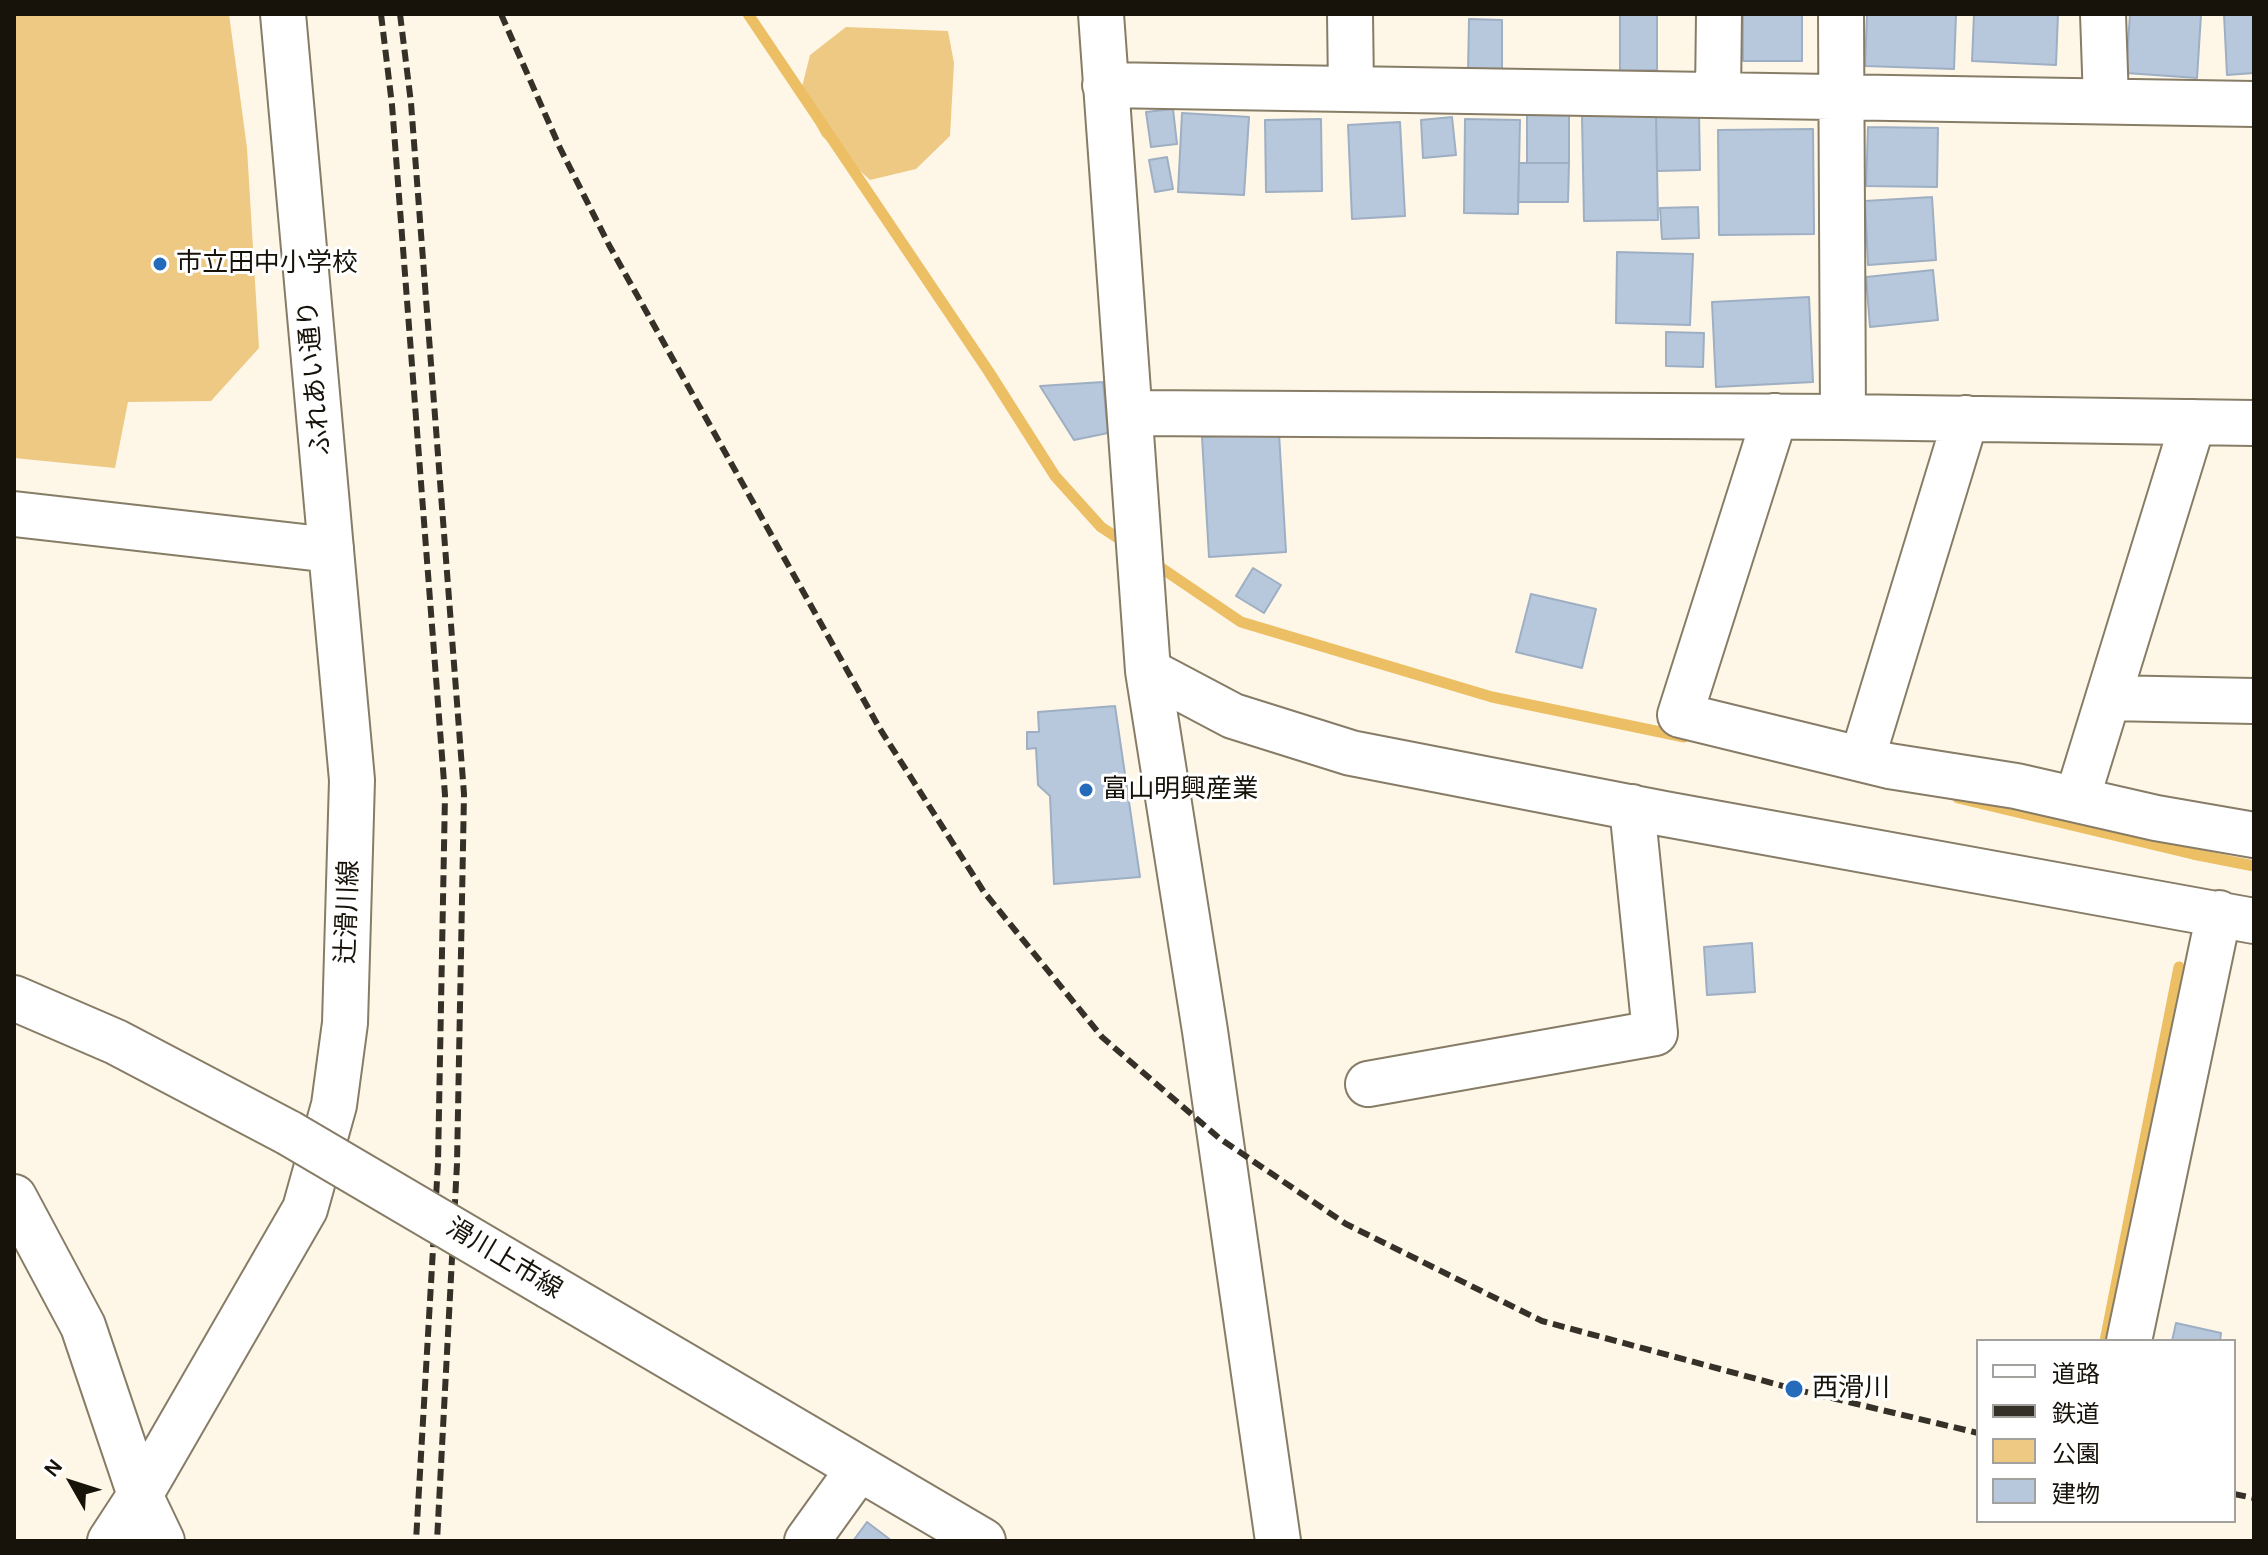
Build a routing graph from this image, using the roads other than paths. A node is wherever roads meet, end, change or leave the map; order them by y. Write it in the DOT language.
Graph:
graph roads {
  1 [pos="283,14"];
  2 [pos="1101,14"];
  3 [pos="1350,14"];
  4 [pos="1719,14"];
  5 [pos="1841,14"];
  6 [pos="2103,14"];
  7 [pos="1105,85"];
  8 [pos="1351,89"];
  9 [pos="1718,95"];
  10 [pos="1840,98"];
  11 [pos="2106,101"];
  12 [pos="2254,104"];
  13 [pos="1130,413"];
  14 [pos="1775,416"];
  15 [pos="1843,417"];
  16 [pos="1966,418"];
  17 [pos="2193,422"];
  18 [pos="2254,423"];
  19 [pos="14,514"];
  20 [pos="331,550"];
  21 [pos="1147,658"];
  22 [pos="2108,698"];
  23 [pos="2254,701"];
  24 [pos="1862,759"];
  25 [pos="2077,799"];
  26 [pos="1632,807"];
  27 [pos="2254,835"];
  28 [pos="2237,917"];
  29 [pos="14,998"];
  30 [pos="1368,1084"];
  31 [pos="20,1230"];
  32 [pos="2130,1339"];
  33 [pos="858,1470"];
  34 [pos="140,1495"];
  35 [pos="110,1541"];
  36 [pos="162,1541"];
  37 [pos="807,1541"];
  38 [pos="983,1541"];
  39 [pos="1278,1541"];
  1 -- 20 [label="street, ふれあい通り"];
  2 -- 7 [label="street"];
  3 -- 8 [label="street"];
  4 -- 9 [label="street"];
  5 -- 10 [label="street"];
  6 -- 11 [label="street"];
  7 -- 8 [label="street"];
  7 -- 13 [label="street"];
  8 -- 9 [label="street"];
  9 -- 10 [label="street"];
  10 -- 11 [label="street"];
  10 -- 15 [label="street"];
  11 -- 12 [label="street"];
  13 -- 14 [label="street"];
  13 -- 21 [label="street"];
  14 -- 15 [label="street"];
  14 -- 24 [label="street"];
  15 -- 16 [label="street"];
  16 -- 17 [label="street"];
  16 -- 24 [label="street"];
  17 -- 18 [label="street"];
  17 -- 22 [label="street"];
  19 -- 20 [label="street"];
  20 -- 34 [label="street, 辻滑川線"];
  21 -- 26 [label="street"];
  21 -- 39 [label="street"];
  22 -- 23 [label="street"];
  22 -- 25 [label="street"];
  24 -- 25 [label="street"];
  25 -- 27 [label="street"];
  26 -- 28 [label="street"];
  26 -- 30 [label="street"];
  28 -- 32 [label="street"];
  29 -- 33 [label="street, 滑川上市線, bridge"];
  31 -- 34 [label="street"];
  33 -- 37 [label="street"];
  33 -- 38 [label="street, 滑川上市線"];
  34 -- 35 [label="street"];
  34 -- 36 [label="street"];
}
